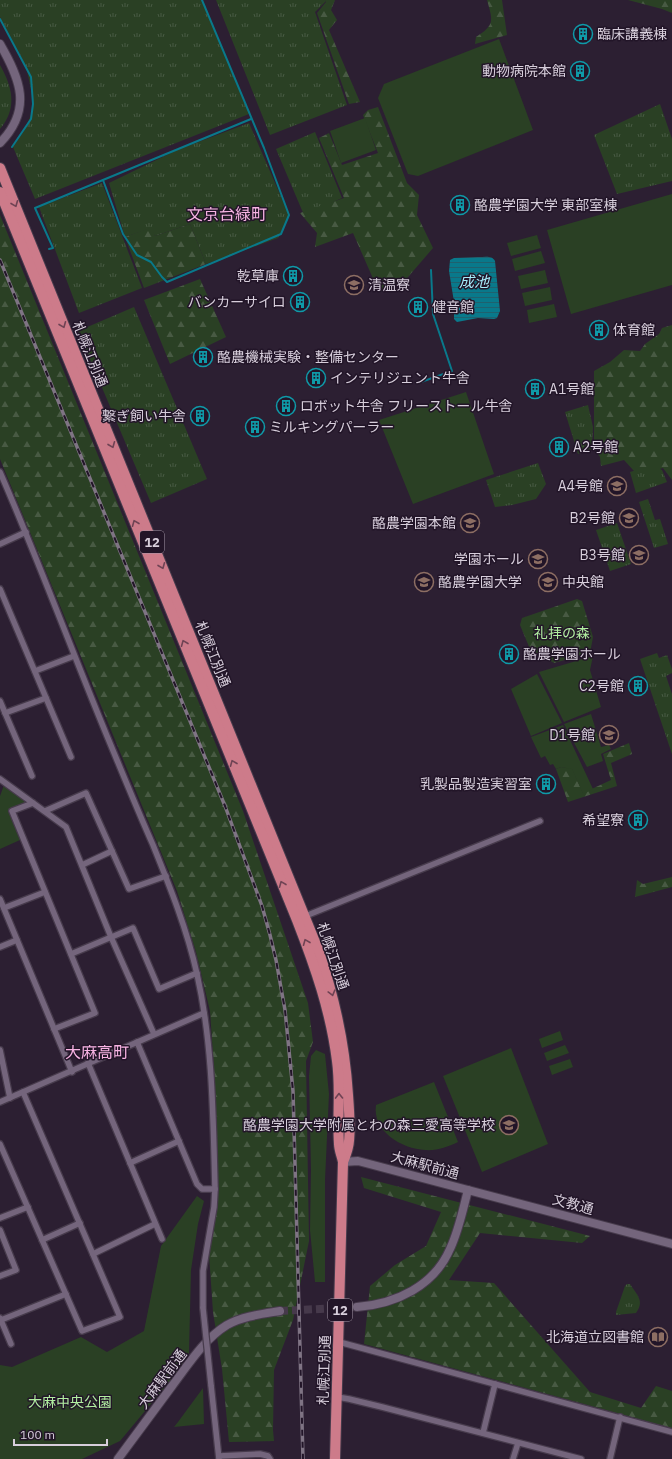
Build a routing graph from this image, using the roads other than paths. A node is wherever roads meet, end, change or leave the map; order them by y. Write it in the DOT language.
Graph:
graph roads {
  1 [pos="0,44"];
  2 [pos="0,143"];
  3 [pos="0,168"];
  4 [pos="0,192"];
  5 [pos="0,472"];
  6 [pos="26,532"];
  7 [pos="0,544"];
  8 [pos="0,589"];
  9 [pos="74,656"];
  10 [pos="35,671"];
  11 [pos="46,698"];
  12 [pos="0,701"];
  13 [pos="5,713"];
  14 [pos="71,757"];
  15 [pos="32,776"];
  16 [pos="0,779"];
  17 [pos="34,803"];
  18 [pos="45,811"];
  19 [pos="540,820"];
  20 [pos="112,851"];
  21 [pos="82,865"];
  22 [pos="166,876"];
  23 [pos="45,892"];
  24 [pos="0,899"];
  25 [pos="4,908"];
  26 [pos="301,918"];
  27 [pos="111,937"];
  28 [pos="17,940"];
  29 [pos="0,947"];
  30 [pos="71,954"];
  31 [pos="197,973"];
  32 [pos="204,1013"];
  33 [pos="54,1029"];
  34 [pos="154,1034"];
  35 [pos="137,1042"];
  36 [pos="0,1050"];
  37 [pos="88,1063"];
  38 [pos="72,1072"];
  39 [pos="23,1092"];
  40 [pos="10,1098"];
  41 [pos="0,1102"];
  42 [pos="179,1141"];
  43 [pos="0,1144"];
  44 [pos="343,1162"];
  45 [pos="130,1163"];
  46 [pos="215,1189"];
  47 [pos="468,1190"];
  48 [pos="28,1207"];
  49 [pos="0,1218"];
  50 [pos="80,1223"];
  51 [pos="155,1224"];
  52 [pos="0,1230"];
  53 [pos="162,1239"];
  54 [pos="42,1240"];
  55 [pos="672,1244"];
  56 [pos="93,1254"];
  57 [pos="0,1276"];
  58 [pos="66,1294"];
  59 [pos="357,1307"];
  60 [pos="280,1311"];
  61 [pos="1,1319"];
  62 [pos="339,1342"];
  63 [pos="11,1344"];
  64 [pos="495,1384"];
  65 [pos="337,1397"];
  66 [pos="620,1417"];
  67 [pos="672,1432"];
  68 [pos="482,1433"];
  69 [pos="518,1443"];
  70 [pos="245,1457"];
  71 [pos="219,1458"];
  72 [pos="118,1459"];
  73 [pos="270,1459"];
  74 [pos="335,1459"];
  75 [pos="513,1459"];
  76 [pos="581,1459"];
  77 [pos="610,1459"];
  1 -- 2 [label="street"];
  3 -- 26 [label="highway, 札幌江別通 / 12, one-way"];
  26 -- 4 [label="highway, 札幌江別通 / 12, one-way"];
  5 -- 6 [label="street"];
  6 -- 7 [label="street"];
  6 -- 9 [label="street"];
  8 -- 10 [label="street"];
  9 -- 10 [label="street"];
  9 -- 22 [label="street"];
  10 -- 11 [label="street"];
  11 -- 13 [label="street"];
  11 -- 14 [label="street"];
  12 -- 13 [label="street"];
  13 -- 15 [label="street"];
  16 -- 17 [label="street"];
  17 -- 18 [label="street"];
  17 -- 23 [label="street"];
  18 -- 20 [label="street"];
  18 -- 21 [label="street"];
  19 -- 26 [label="street"];
  20 -- 21 [label="street"];
  20 -- 22 [label="street"];
  21 -- 27 [label="street"];
  22 -- 31 [label="street"];
  23 -- 25 [label="street"];
  23 -- 30 [label="street"];
  24 -- 25 [label="street"];
  25 -- 28 [label="street"];
  26 -- 44 [label="highway, 札幌江別通 / 12"];
  27 -- 30 [label="street"];
  27 -- 31 [label="street"];
  27 -- 34 [label="street"];
  28 -- 29 [label="street"];
  28 -- 33 [label="street"];
  30 -- 33 [label="street"];
  31 -- 32 [label="street"];
  32 -- 34 [label="street"];
  32 -- 46 [label="street"];
  33 -- 38 [label="street"];
  34 -- 35 [label="street"];
  35 -- 37 [label="street"];
  35 -- 42 [label="street"];
  36 -- 40 [label="street"];
  37 -- 38 [label="street"];
  37 -- 45 [label="street"];
  38 -- 39 [label="street"];
  39 -- 40 [label="street"];
  39 -- 50 [label="street"];
  40 -- 41 [label="street"];
  42 -- 45 [label="street"];
  42 -- 46 [label="street"];
  43 -- 48 [label="street"];
  44 -- 47 [label="street, 大麻駅前通"];
  44 -- 62 [label="highway, 札幌江別通 / 12"];
  45 -- 51 [label="street"];
  46 -- 71 [label="street, bridge"];
  47 -- 55 [label="street, 文教通"];
  47 -- 59 [label="street, 大麻駅前通"];
  48 -- 49 [label="street"];
  48 -- 54 [label="street"];
  50 -- 54 [label="street"];
  50 -- 56 [label="street"];
  51 -- 53 [label="street"];
  51 -- 56 [label="street"];
  52 -- 57 [label="street"];
  54 -- 58 [label="street"];
  56 -- 58 [label="street"];
  58 -- 61 [label="street"];
  60 -- 72 [label="street, 大麻駅前通"];
  61 -- 63 [label="street"];
  62 -- 64 [label="street"];
  62 -- 65 [label="highway, 札幌江別通 / 12"];
  64 -- 66 [label="street"];
  64 -- 68 [label="street"];
  65 -- 68 [label="street"];
  65 -- 74 [label="highway, 札幌江別通 / 12"];
  66 -- 67 [label="street"];
  66 -- 77 [label="street"];
  68 -- 69 [label="street"];
  69 -- 75 [label="street"];
  69 -- 76 [label="street"];
  70 -- 71 [label="street"];
  70 -- 73 [label="street"];
}
